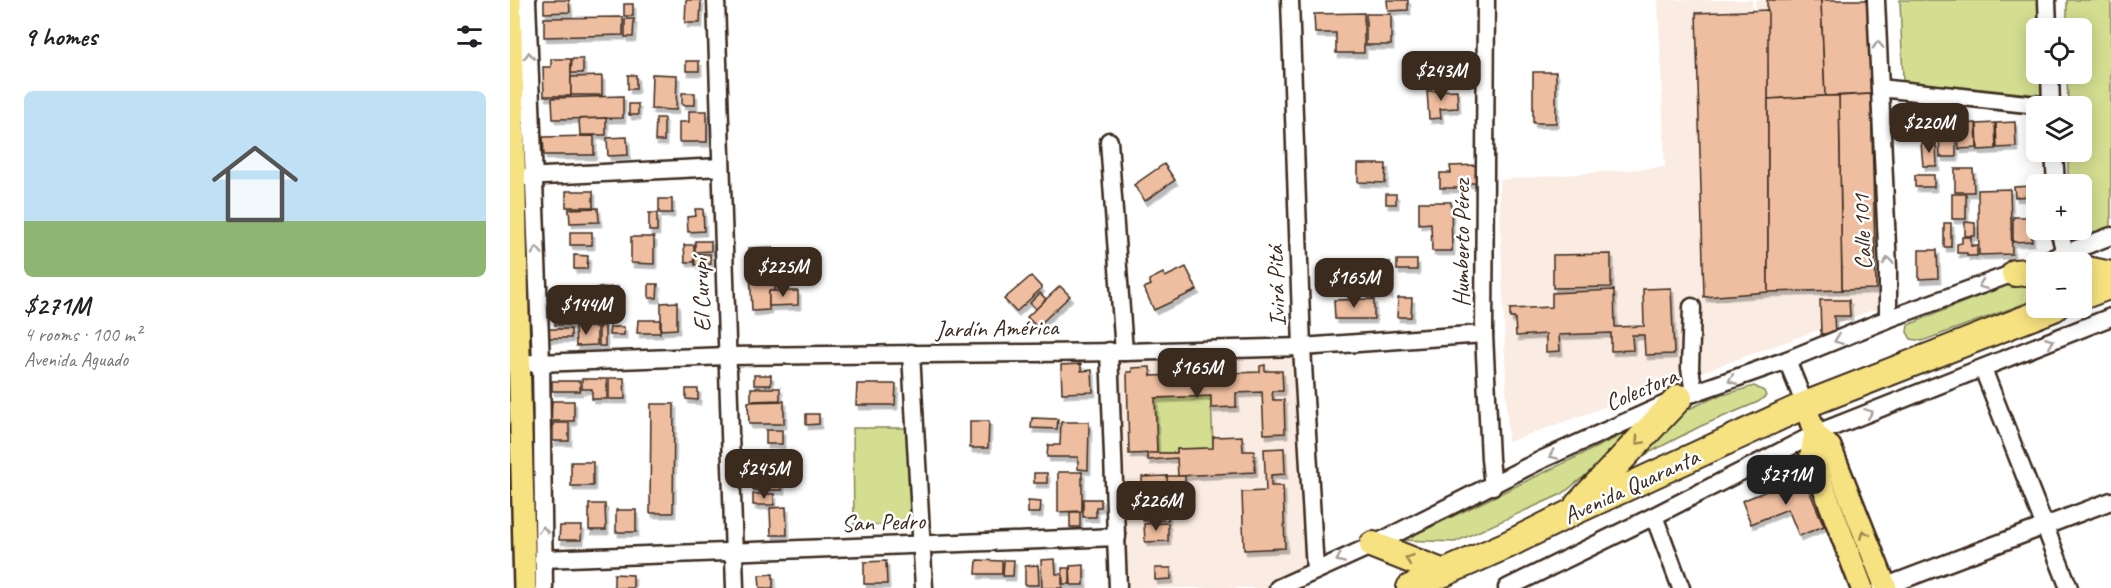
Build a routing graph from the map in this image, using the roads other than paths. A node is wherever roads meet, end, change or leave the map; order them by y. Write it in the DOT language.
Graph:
graph roads {
  1 [pos="510,0"];
  2 [pos="527,0"];
  3 [pos="716,0"];
  4 [pos="1290,0"];
  5 [pos="1486,0"];
  6 [pos="1876,0"];
  7 [pos="2048,0"];
  8 [pos="2048,18"];
  9 [pos="1880,88"];
  10 [pos="2026,104"];
  11 [pos="518,127"];
  12 [pos="1109,141"];
  13 [pos="721,167"];
  14 [pos="524,177"];
  15 [pos="2111,236"];
  16 [pos="2087,252"];
  17 [pos="2092,268"];
  18 [pos="2026,270"];
  19 [pos="2111,275"];
  20 [pos="2111,285"];
  21 [pos="2092,292"];
  22 [pos="1692,307"];
  23 [pos="2111,317"];
  24 [pos="2028,318"];
  25 [pos="1888,319"];
  26 [pos="1484,334"];
  27 [pos="1302,347"];
  28 [pos="1117,351"];
  29 [pos="911,353"];
  30 [pos="727,356"];
  31 [pos="1787,360"];
  32 [pos="541,363"];
  33 [pos="515,364"];
  34 [pos="1983,369"];
  35 [pos="1686,395"];
  36 [pos="1805,405"];
  37 [pos="1815,434"];
  38 [pos="1493,486"];
  39 [pos="2111,501"];
  40 [pos="1570,513"];
  41 [pos="1654,516"];
  42 [pos="2045,526"];
  43 [pos="1117,537"];
  44 [pos="921,544"];
  45 [pos="1373,545"];
  46 [pos="734,552"];
  47 [pos="543,559"];
  48 [pos="1315,570"];
  49 [pos="1444,573"];
  50 [pos="525,588"];
  51 [pos="544,588"];
  52 [pos="735,588"];
  53 [pos="924,588"];
  54 [pos="1118,588"];
  55 [pos="1278,588"];
  56 [pos="1410,588"];
  57 [pos="1507,588"];
  58 [pos="1682,588"];
  59 [pos="1862,588"];
  60 [pos="1884,588"];
  61 [pos="2068,588"];
  1 -- 11 [label="main road"];
  11 -- 2 [label="street, one-way"];
  3 -- 13 [label="street, El Curupí"];
  4 -- 27 [label="street, Ivirá Pitá"];
  5 -- 26 [label="street, Humberto Pérez"];
  9 -- 6 [label="street, Calle 101, one-way"];
  7 -- 8 [label="street"];
  9 -- 10 [label="street"];
  25 -- 9 [label="street, Calle 101, one-way"];
  11 -- 14 [label="main road"];
  12 -- 28 [label="street"];
  13 -- 14 [label="street"];
  13 -- 30 [label="street, El Curupí"];
  32 -- 14 [label="street, one-way"];
  14 -- 33 [label="main road"];
  15 -- 16 [label="street"];
  17 -- 19 [label="highway"];
  18 -- 25 [label="street, Colectora, one-way"];
  20 -- 21 [label="highway"];
  22 -- 35 [label="street"];
  34 -- 23 [label="street, one-way"];
  24 -- 36 [label="highway, Avenida Quaranta"];
  25 -- 31 [label="street, Colectora, one-way"];
  26 -- 27 [label="street, Jardín América"];
  26 -- 38 [label="street, Humberto Pérez"];
  27 -- 28 [label="street, Jardín América"];
  27 -- 48 [label="street, Ivirá Pitá"];
  28 -- 29 [label="street, Jardín América"];
  28 -- 43 [label="street"];
  29 -- 30 [label="street, Jardín América"];
  29 -- 44 [label="street"];
  30 -- 32 [label="street, Jardín América"];
  30 -- 46 [label="street, El Curupí"];
  31 -- 35 [label="street, Colectora, one-way"];
  31 -- 36 [label="street"];
  32 -- 33 [label="street, Jardín América"];
  47 -- 32 [label="street, one-way"];
  33 -- 50 [label="main road"];
  37 -- 34 [label="street, one-way"];
  34 -- 42 [label="street"];
  35 -- 38 [label="street, Colectora, one-way"];
  35 -- 40 [label="highway, one-way"];
  36 -- 37 [label="main road"];
  36 -- 40 [label="highway, Avenida Quaranta"];
  37 -- 41 [label="street"];
  37 -- 59 [label="main road"];
  60 -- 37 [label="main road, one-way"];
  38 -- 45 [label="street, Colectora"];
  39 -- 42 [label="street"];
  40 -- 49 [label="highway, Avenida Quaranta"];
  41 -- 57 [label="street"];
  41 -- 58 [label="street"];
  42 -- 60 [label="street"];
  42 -- 61 [label="street"];
  43 -- 44 [label="street, San Pedro"];
  43 -- 54 [label="street"];
  44 -- 46 [label="street, San Pedro"];
  44 -- 53 [label="street"];
  45 -- 48 [label="street, Colectora, one-way"];
  49 -- 45 [label="highway, one-way"];
  46 -- 47 [label="street, San Pedro"];
  46 -- 52 [label="street, El Curupí"];
  47 -- 51 [label="street"];
  48 -- 55 [label="street, Colectora"];
  49 -- 56 [label="highway, Avenida Quaranta"];
}
